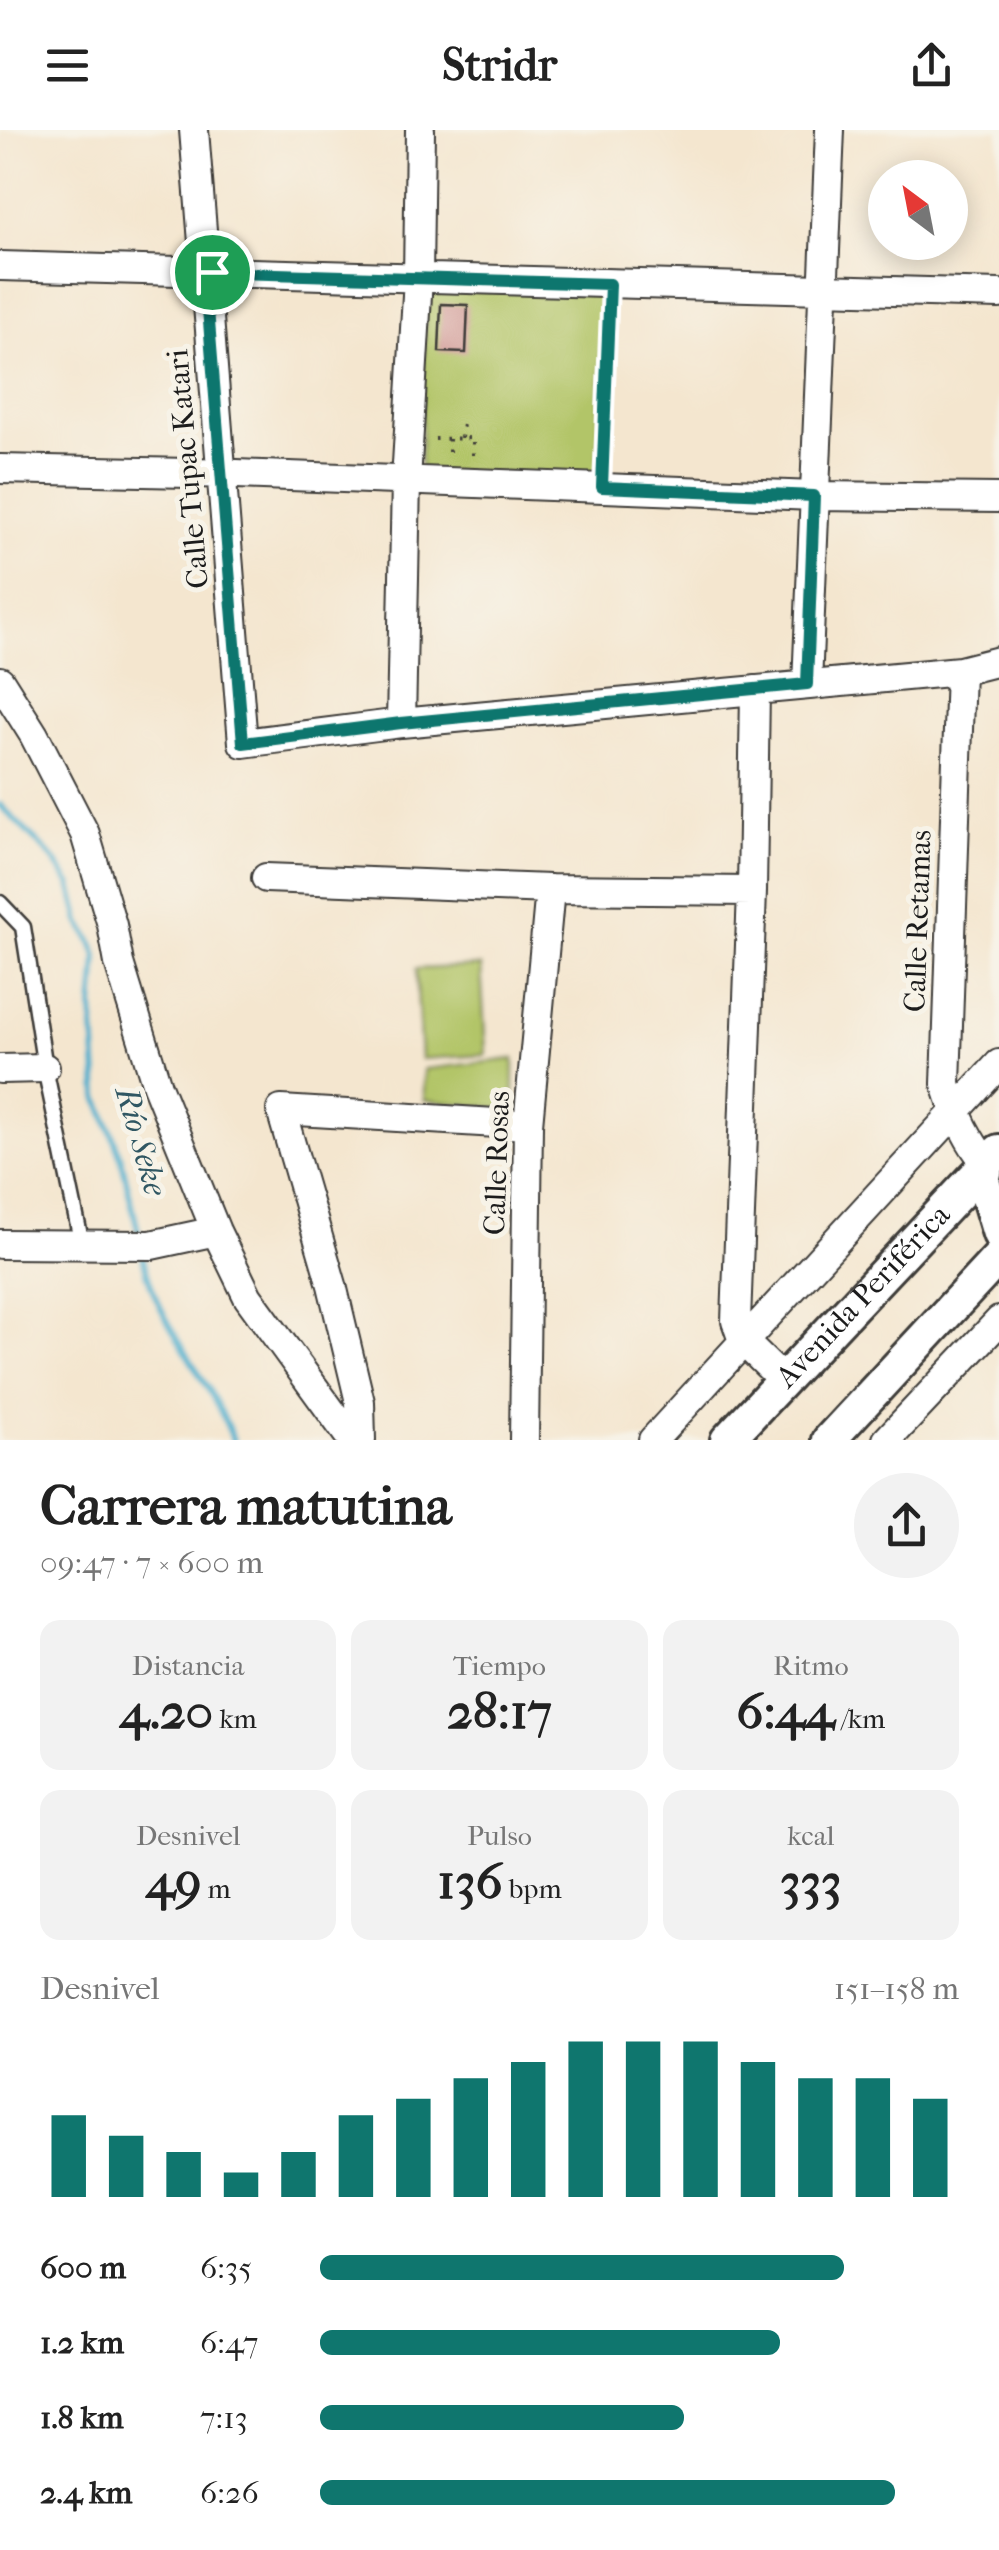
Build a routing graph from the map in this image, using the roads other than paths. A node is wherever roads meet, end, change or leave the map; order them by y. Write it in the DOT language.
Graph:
graph roads {
  1 [pos="194,130"];
  2 [pos="420,130"];
  3 [pos="830,130"];
  4 [pos="0,266"];
  5 [pos="205,272"];
  6 [pos="418,278"];
  7 [pos="822,290"];
  8 [pos="999,294"];
  9 [pos="0,469"];
  10 [pos="221,474"];
  11 [pos="406,481"];
  12 [pos="814,496"];
  13 [pos="999,498"];
  14 [pos="999,661"];
  15 [pos="960,671"];
  16 [pos="0,681"];
  17 [pos="807,684"];
  18 [pos="756,690"];
  19 [pos="401,723"];
  20 [pos="266,878"];
  21 [pos="550,888"];
  22 [pos="752,891"];
  23 [pos="0,903"];
  24 [pos="999,1064"];
  25 [pos="45,1068"];
  26 [pos="0,1069"];
  27 [pos="954,1110"];
  28 [pos="528,1125"];
  29 [pos="993,1157"];
  30 [pos="216,1231"];
  31 [pos="999,1234"];
  32 [pos="0,1244"];
  33 [pos="82,1245"];
  34 [pos="999,1257"];
  35 [pos="999,1321"];
  36 [pos="743,1341"];
  37 [pos="783,1380"];
  38 [pos="352,1440"];
  39 [pos="361,1440"];
  40 [pos="524,1440"];
  41 [pos="653,1440"];
  42 [pos="727,1440"];
  43 [pos="829,1440"];
  44 [pos="887,1440"];
  1 -- 5 [label="street, Calle Tupac Katari"];
  2 -- 6 [label="street"];
  3 -- 7 [label="street"];
  4 -- 5 [label="street"];
  5 -- 6 [label="street"];
  5 -- 10 [label="street, Calle Tupac Katari"];
  6 -- 7 [label="street"];
  6 -- 11 [label="street"];
  7 -- 8 [label="street"];
  7 -- 12 [label="street"];
  9 -- 10 [label="street"];
  10 -- 11 [label="street"];
  10 -- 19 [label="street, Calle Tupac Katari"];
  11 -- 12 [label="street"];
  11 -- 19 [label="street"];
  12 -- 13 [label="street"];
  12 -- 17 [label="street"];
  14 -- 15 [label="street"];
  15 -- 17 [label="street"];
  15 -- 27 [label="street, Calle Retamas"];
  16 -- 30 [label="street"];
  17 -- 18 [label="street"];
  18 -- 19 [label="street"];
  18 -- 22 [label="street"];
  20 -- 21 [label="street"];
  21 -- 22 [label="street"];
  21 -- 28 [label="street, Calle Rosas"];
  22 -- 36 [label="street"];
  23 -- 25 [label="lane"];
  24 -- 27 [label="street"];
  25 -- 26 [label="street"];
  25 -- 33 [label="lane"];
  27 -- 29 [label="street, Calle Retamas"];
  27 -- 36 [label="street"];
  28 -- 39 [label="street"];
  28 -- 40 [label="street, Calle Rosas"];
  29 -- 31 [label="street"];
  29 -- 37 [label="street, Avenida Periférica"];
  30 -- 33 [label="street"];
  30 -- 38 [label="street"];
  32 -- 33 [label="street"];
  34 -- 43 [label="street"];
  35 -- 44 [label="street"];
  36 -- 37 [label="street"];
  36 -- 41 [label="street"];
  37 -- 42 [label="street, Avenida Periférica"];
}
